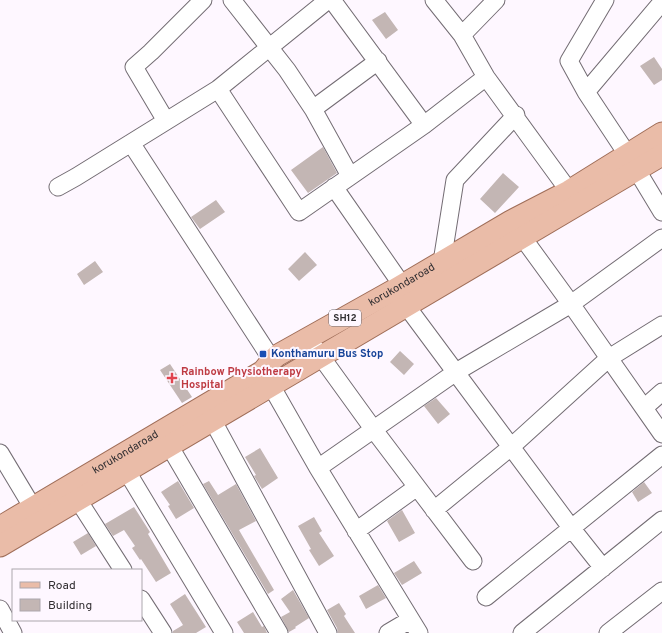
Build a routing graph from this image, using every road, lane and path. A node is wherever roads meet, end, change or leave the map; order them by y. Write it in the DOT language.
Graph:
graph roads {
  1 [pos="203,0"];
  2 [pos="232,0"];
  3 [pos="328,0"];
  4 [pos="332,0"];
  5 [pos="434,0"];
  6 [pos="496,0"];
  7 [pos="605,0"];
  8 [pos="662,2"];
  9 [pos="462,35"];
  10 [pos="269,48"];
  11 [pos="378,61"];
  12 [pos="486,77"];
  13 [pos="218,89"];
  14 [pos="586,92"];
  15 [pos="313,110"];
  16 [pos="516,115"];
  17 [pos="166,121"];
  18 [pos="424,125"];
  19 [pos="662,133"];
  20 [pos="131,143"];
  21 [pos="662,155"];
  22 [pos="631,162"];
  23 [pos="350,176"];
  24 [pos="58,187"];
  25 [pos="334,187"];
  26 [pos="569,191"];
  27 [pos="662,212"];
  28 [pos="517,229"];
  29 [pos="662,238"];
  30 [pos="442,262"];
  31 [pos="401,294"];
  32 [pos="571,304"];
  33 [pos="662,325"];
  34 [pos="308,338"];
  35 [pos="321,356"];
  36 [pos="609,358"];
  37 [pos="269,372"];
  38 [pos="456,372"];
  39 [pos="662,392"];
  40 [pos="645,407"];
  41 [pos="209,413"];
  42 [pos="374,430"];
  43 [pos="662,434"];
  44 [pos="166,439"];
  45 [pos="511,447"];
  46 [pos="0,452"];
  47 [pos="662,455"];
  48 [pos="122,464"];
  49 [pos="318,468"];
  50 [pos="417,487"];
  51 [pos="73,493"];
  52 [pos="33,508"];
  53 [pos="434,510"];
  54 [pos="662,520"];
  55 [pos="0,527"];
  56 [pos="572,529"];
  57 [pos="356,531"];
  58 [pos="0,546"];
  59 [pos="473,561"];
  60 [pos="603,568"];
  61 [pos="122,569"];
  62 [pos="662,591"];
  63 [pos="486,597"];
  64 [pos="142,601"];
  65 [pos="0,609"];
  66 [pos="414,626"];
  67 [pos="13,633"];
  68 [pos="163,633"];
  69 [pos="224,633"];
  70 [pos="279,633"];
  71 [pos="328,633"];
  72 [pos="388,633"];
  73 [pos="522,633"];
  74 [pos="608,633"];
  1 -- 17 [label="street"];
  2 -- 10 [label="street"];
  3 -- 10 [label="street"];
  4 -- 11 [label="street"];
  5 -- 9 [label="street"];
  6 -- 9 [label="street"];
  7 -- 14 [label="street"];
  8 -- 14 [label="street"];
  9 -- 12 [label="street"];
  10 -- 13 [label="street"];
  10 -- 15 [label="street"];
  11 -- 15 [label="street"];
  11 -- 18 [label="street"];
  12 -- 16 [label="street"];
  12 -- 18 [label="street"];
  13 -- 17 [label="street"];
  13 -- 25 [label="street"];
  14 -- 22 [label="street"];
  15 -- 23 [label="street"];
  16 -- 26 [label="street"];
  16 -- 30 [label="street"];
  17 -- 20 [label="street"];
  18 -- 23 [label="street"];
  19 -- 22 [label="main road, korukondaroad / SH12"];
  20 -- 24 [label="street"];
  20 -- 37 [label="street"];
  21 -- 22 [label="main road, SH12"];
  22 -- 26 [label="main road, korukondaroad / SH12"];
  22 -- 27 [label="street"];
  22 -- 28 [label="main road, SH12"];
  23 -- 25 [label="street"];
  25 -- 31 [label="street"];
  26 -- 28 [label="main road, korukondaroad / SH12"];
  28 -- 30 [label="main road, korukondaroad / SH12"];
  28 -- 31 [label="main road, SH12"];
  28 -- 32 [label="street"];
  29 -- 32 [label="street"];
  30 -- 31 [label="main road, korukondaroad / SH12"];
  31 -- 34 [label="main road, korukondaroad / SH12"];
  31 -- 35 [label="main road, SH12"];
  31 -- 38 [label="street"];
  32 -- 36 [label="street"];
  32 -- 38 [label="street"];
  33 -- 36 [label="street"];
  34 -- 35 [label="street"];
  34 -- 37 [label="main road, korukondaroad / SH12"];
  35 -- 37 [label="main road, SH12"];
  35 -- 42 [label="street"];
  36 -- 40 [label="street"];
  36 -- 45 [label="street"];
  37 -- 41 [label="main road, korukondaroad / SH12"];
  37 -- 49 [label="street"];
  38 -- 42 [label="street"];
  38 -- 45 [label="street"];
  39 -- 40 [label="street"];
  40 -- 43 [label="street"];
  41 -- 44 [label="main road, korukondaroad / SH12"];
  41 -- 71 [label="street"];
  42 -- 49 [label="street"];
  42 -- 50 [label="street"];
  44 -- 48 [label="main road, korukondaroad / SH12"];
  44 -- 70 [label="street"];
  45 -- 53 [label="street"];
  45 -- 56 [label="street"];
  46 -- 52 [label="street"];
  47 -- 56 [label="street"];
  48 -- 51 [label="main road, korukondaroad / SH12"];
  48 -- 69 [label="street"];
  49 -- 57 [label="street"];
  50 -- 53 [label="street"];
  50 -- 57 [label="street"];
  51 -- 52 [label="main road, korukondaroad / SH12"];
  51 -- 58 [label="main road, SH12"];
  51 -- 61 [label="street"];
  52 -- 55 [label="main road, korukondaroad / SH12"];
  53 -- 59 [label="street"];
  54 -- 60 [label="street"];
  56 -- 60 [label="street"];
  56 -- 63 [label="street"];
  57 -- 66 [label="street"];
  60 -- 73 [label="street"];
  62 -- 74 [label="street"];
  64 -- 68 [label="street"];
  65 -- 67 [label="street"];
  66 -- 72 [label="street"];
}
